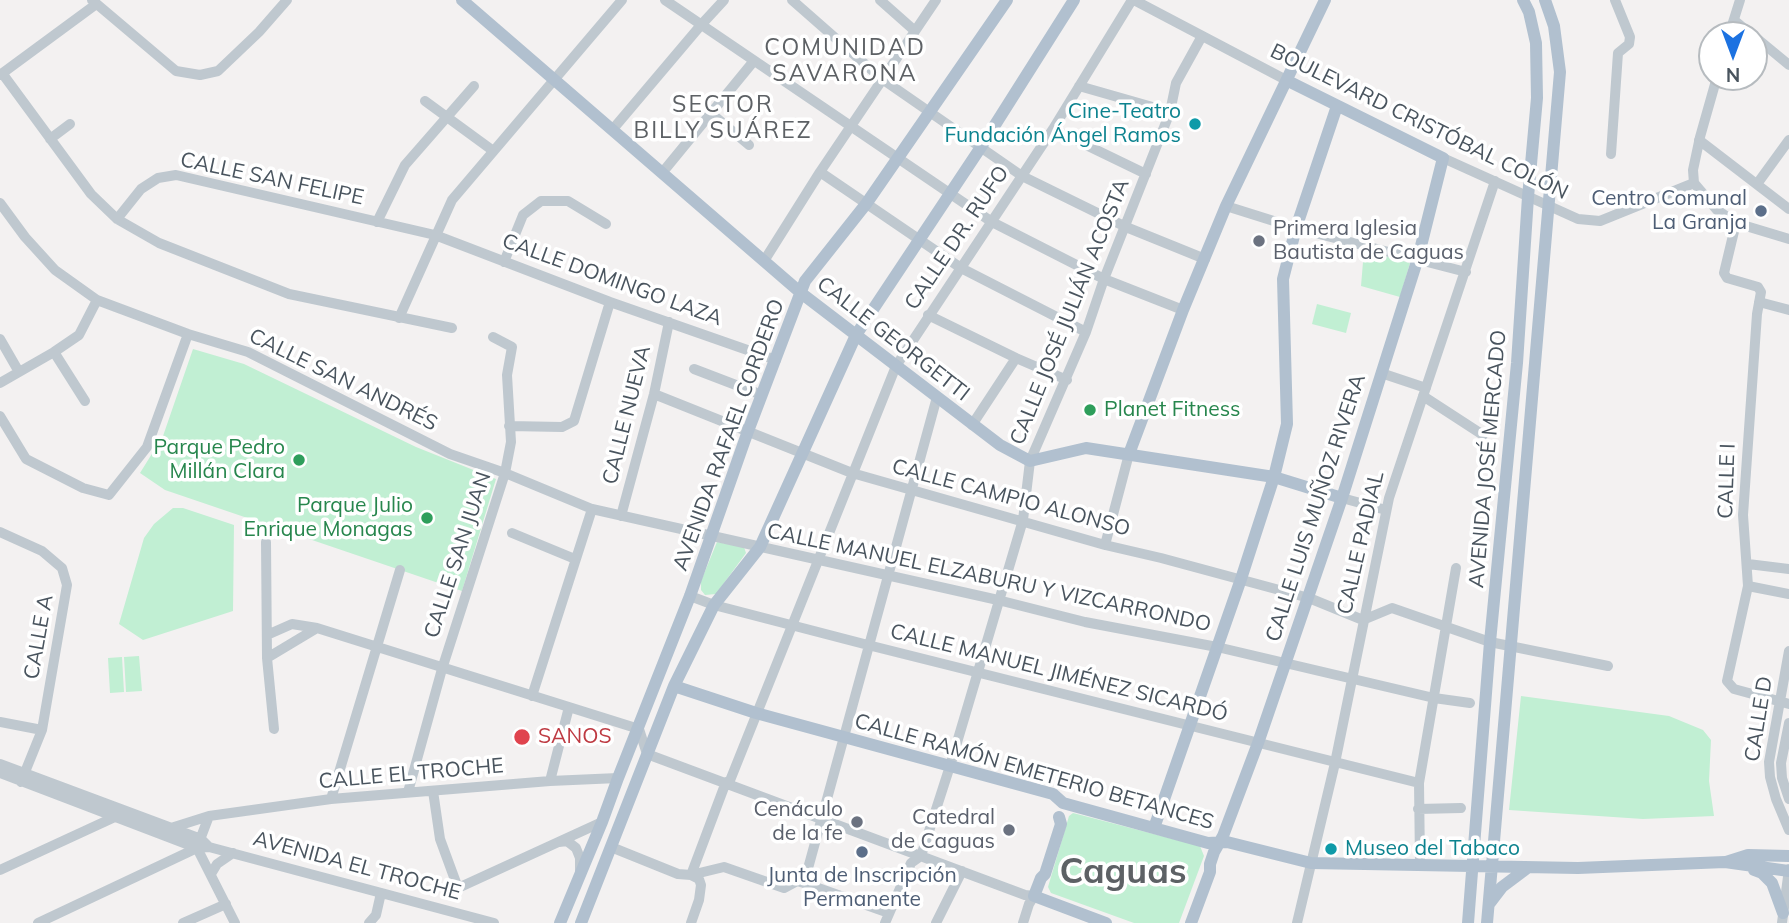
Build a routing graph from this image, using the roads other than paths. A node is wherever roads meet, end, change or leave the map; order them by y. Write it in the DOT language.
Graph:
graph roads {
  1 [pos="287,0"];
  2 [pos="462,0"];
  3 [pos="622,0"];
  4 [pos="666,0"];
  5 [pos="724,0"];
  6 [pos="792,0"];
  7 [pos="880,0"];
  8 [pos="936,0"];
  9 [pos="1007,0"];
  10 [pos="1074,0"];
  11 [pos="1133,0"];
  12 [pos="1325,0"];
  13 [pos="1523,0"];
  14 [pos="1545,0"];
  15 [pos="1615,0"];
  16 [pos="1740,0"];
  17 [pos="94,2"];
  18 [pos="1734,20"];
  19 [pos="701,24"];
  20 [pos="915,31"];
  21 [pos="1202,36"];
  22 [pos="1768,48"];
  23 [pos="754,62"];
  24 [pos="1789,65"];
  25 [pos="1,74"];
  26 [pos="555,78"];
  27 [pos="882,79"];
  28 [pos="1288,81"];
  29 [pos="474,86"];
  30 [pos="1079,86"];
  31 [pos="1713,91"];
  32 [pos="425,102"];
  33 [pos="1337,106"];
  34 [pos="1170,112"];
  35 [pos="930,113"];
  36 [pos="712,114"];
  37 [pos="447,117"];
  38 [pos="71,124"];
  39 [pos="850,127"];
  40 [pos="613,129"];
  41 [pos="1053,129"];
  42 [pos="50,139"];
  43 [pos="1699,140"];
  44 [pos="1789,140"];
  45 [pos="749,145"];
  46 [pos="981,147"];
  47 [pos="492,150"];
  48 [pos="1611,154"];
  49 [pos="1443,158"];
  50 [pos="899,159"];
  51 [pos="820,172"];
  52 [pos="662,173"];
  53 [pos="1146,174"];
  54 [pos="1022,176"];
  55 [pos="1495,181"];
  56 [pos="1694,183"];
  57 [pos="1757,184"];
  58 [pos="950,194"];
  59 [pos="1528,197"];
  60 [pos="0,203"];
  61 [pos="866,204"];
  62 [pos="1226,206"];
  63 [pos="1549,207"];
  64 [pos="1789,209"];
  65 [pos="117,219"];
  66 [pos="377,222"];
  67 [pos="992,222"];
  68 [pos="1737,223"];
  69 [pos="606,224"];
  70 [pos="1126,227"];
  71 [pos="1296,228"];
  72 [pos="435,235"];
  73 [pos="920,239"];
  74 [pos="1789,239"];
  75 [pos="1418,258"];
  76 [pos="1205,259"];
  77 [pos="764,261"];
  78 [pos="504,262"];
  79 [pos="961,268"];
  80 [pos="1466,272"];
  81 [pos="1104,279"];
  82 [pos="801,293"];
  83 [pos="97,300"];
  84 [pos="610,302"];
  85 [pos="1759,302"];
  86 [pos="1183,310"];
  87 [pos="1789,310"];
  88 [pos="928,315"];
  89 [pos="399,318"];
  90 [pos="668,323"];
  91 [pos="452,328"];
  92 [pos="1086,332"];
  93 [pos="188,334"];
  94 [pos="856,335"];
  95 [pos="493,337"];
  96 [pos="0,339"];
  97 [pos="54,352"];
  98 [pos="1016,359"];
  99 [pos="776,360"];
  100 [pos="896,366"];
  101 [pos="694,369"];
  102 [pos="19,372"];
  103 [pos="1381,373"];
  104 [pos="1067,380"];
  105 [pos="0,383"];
  106 [pos="1424,392"];
  107 [pos="654,394"];
  108 [pos="762,395"];
  109 [pos="937,397"];
  110 [pos="85,401"];
  111 [pos="0,416"];
  112 [pos="972,425"];
  113 [pos="509,426"];
  114 [pos="748,431"];
  115 [pos="1483,435"];
  116 [pos="802,453"];
  117 [pos="1129,454"];
  118 [pos="1030,461"];
  119 [pos="505,473"];
  120 [pos="852,473"];
  121 [pos="1274,477"];
  122 [pos="909,490"];
  123 [pos="1342,498"];
  124 [pos="592,509"];
  125 [pos="1386,510"];
  126 [pos="621,516"];
  127 [pos="1021,521"];
  128 [pos="0,532"];
  129 [pos="512,533"];
  130 [pos="711,536"];
  131 [pos="266,542"];
  132 [pos="1105,545"];
  133 [pos="760,547"];
  134 [pos="576,559"];
  135 [pos="817,561"];
  136 [pos="1748,564"];
  137 [pos="1456,568"];
  138 [pos="1789,569"];
  139 [pos="400,570"];
  140 [pos="888,575"];
  141 [pos="1241,579"];
  142 [pos="1748,586"];
  143 [pos="1789,594"];
  144 [pos="690,596"];
  145 [pos="1309,598"];
  146 [pos="998,600"];
  147 [pos="714,605"];
  148 [pos="1363,620"];
  149 [pos="792,625"];
  150 [pos="1446,625"];
  151 [pos="317,628"];
  152 [pos="267,635"];
  153 [pos="1490,642"];
  154 [pos="868,645"];
  155 [pos="376,646"];
  156 [pos="1217,647"];
  157 [pos="1513,647"];
  158 [pos="1789,652"];
  159 [pos="267,658"];
  160 [pos="1285,663"];
  161 [pos="1608,666"];
  162 [pos="442,669"];
  163 [pos="978,671"];
  164 [pos="1351,680"];
  165 [pos="674,686"];
  166 [pos="532,696"];
  167 [pos="1434,698"];
  168 [pos="1784,702"];
  169 [pos="1470,703"];
  170 [pos="569,708"];
  171 [pos="756,713"];
  172 [pos="0,722"];
  173 [pos="1189,724"];
  174 [pos="1789,726"];
  175 [pos="274,729"];
  176 [pos="639,729"];
  177 [pos="42,730"];
  178 [pos="844,738"];
  179 [pos="1258,743"];
  180 [pos="647,754"];
  181 [pos="1335,763"];
  182 [pos="0,764"];
  183 [pos="950,766"];
  184 [pos="0,773"];
  185 [pos="23,778"];
  186 [pos="618,778"];
  187 [pos="550,781"];
  188 [pos="728,783"];
  189 [pos="1419,783"];
  190 [pos="433,790"];
  191 [pos="408,792"];
  192 [pos="331,799"];
  193 [pos="1789,799"];
  194 [pos="1063,803"];
  195 [pos="1418,808"];
  196 [pos="1461,808"];
  197 [pos="127,812"];
  198 [pos="115,817"];
  199 [pos="205,817"];
  200 [pos="822,819"];
  201 [pos="603,822"];
  202 [pos="171,828"];
  203 [pos="1154,828"];
  204 [pos="1789,830"];
  205 [pos="180,841"];
  206 [pos="195,844"];
  207 [pos="552,844"];
  208 [pos="1218,844"];
  209 [pos="611,847"];
  210 [pos="233,853"];
  211 [pos="921,856"];
  212 [pos="1789,856"];
  213 [pos="178,857"];
  214 [pos="1725,862"];
  215 [pos="1311,863"];
  216 [pos="1420,864"];
  217 [pos="1474,866"];
  218 [pos="1743,866"];
  219 [pos="1492,868"];
  220 [pos="1526,868"];
  221 [pos="0,870"];
  222 [pos="962,871"];
  223 [pos="1789,871"];
  224 [pos="211,874"];
  225 [pos="691,875"];
  226 [pos="580,877"];
  227 [pos="804,883"];
  228 [pos="381,893"];
  229 [pos="1034,897"];
  230 [pos="1197,897"];
  231 [pos="226,904"];
  232 [pos="1489,905"];
  233 [pos="887,918"];
  234 [pos="1783,918"];
  235 [pos="38,923"];
  236 [pos="183,923"];
  237 [pos="235,923"];
  238 [pos="369,923"];
  239 [pos="494,923"];
  240 [pos="560,923"];
  241 [pos="581,923"];
  242 [pos="691,923"];
  243 [pos="936,923"];
  244 [pos="1023,923"];
  245 [pos="1106,923"];
  246 [pos="1184,923"];
  247 [pos="1191,923"];
  248 [pos="1297,923"];
  249 [pos="1468,923"];
  250 [pos="1487,923"];
  1 -- 17 [label="street"];
  2 -- 26 [label="main road, CALLE GEORGETTI"];
  3 -- 26 [label="street"];
  4 -- 19 [label="street"];
  5 -- 19 [label="street"];
  6 -- 27 [label="street"];
  7 -- 20 [label="street"];
  8 -- 20 [label="street"];
  9 -- 35 [label="main road, AVENIDA RAFAEL CORDERO"];
  10 -- 46 [label="main road"];
  11 -- 21 [label="street, BOULEVARD CRISTÓBAL COLÓN"];
  11 -- 30 [label="street, CALLE DR. RUFO"];
  12 -- 28 [label="main road"];
  13 -- 59 [label="main road, AVENIDA JOSÉ MERCADO"];
  14 -- 63 [label="main road, AVENIDA JOSÉ MERCADO"];
  15 -- 48 [label="street"];
  16 -- 18 [label="street"];
  17 -- 25 [label="street"];
  19 -- 23 [label="street"];
  19 -- 40 [label="street"];
  20 -- 27 [label="street"];
  21 -- 28 [label="street, BOULEVARD CRISTÓBAL COLÓN"];
  21 -- 34 [label="street, CALLE JOSÉ JULIÁN ACOSTA"];
  22 -- 24 [label="street"];
  23 -- 36 [label="street"];
  23 -- 39 [label="street"];
  25 -- 42 [label="street"];
  26 -- 40 [label="main road, CALLE GEORGETTI"];
  26 -- 47 [label="street"];
  27 -- 35 [label="street"];
  27 -- 39 [label="street"];
  28 -- 33 [label="main road, BOULEVARD CRISTÓBAL COLÓN"];
  28 -- 62 [label="main road"];
  29 -- 37 [label="street"];
  30 -- 34 [label="street"];
  30 -- 41 [label="street, CALLE DR. RUFO"];
  31 -- 43 [label="street"];
  32 -- 37 [label="street"];
  33 -- 49 [label="main road, BOULEVARD CRISTÓBAL COLÓN"];
  33 -- 71 [label="main road"];
  34 -- 53 [label="street, CALLE JOSÉ JULIÁN ACOSTA"];
  35 -- 46 [label="street"];
  35 -- 50 [label="main road, AVENIDA RAFAEL CORDERO"];
  36 -- 45 [label="street"];
  36 -- 52 [label="street"];
  37 -- 47 [label="street"];
  37 -- 66 [label="street"];
  38 -- 42 [label="street"];
  39 -- 50 [label="street"];
  39 -- 51 [label="street"];
  40 -- 52 [label="main road, CALLE GEORGETTI"];
  41 -- 53 [label="street"];
  41 -- 54 [label="street, CALLE DR. RUFO"];
  42 -- 65 [label="street"];
  43 -- 56 [label="street"];
  43 -- 57 [label="street"];
  44 -- 57 [label="street"];
  46 -- 54 [label="street"];
  46 -- 58 [label="main road"];
  47 -- 72 [label="street"];
  49 -- 55 [label="street, BOULEVARD CRISTÓBAL COLÓN"];
  49 -- 75 [label="main road, CALLE LUIS MUÑOZ RIVERA"];
  50 -- 58 [label="street"];
  50 -- 61 [label="main road, AVENIDA RAFAEL CORDERO"];
  51 -- 61 [label="street"];
  51 -- 77 [label="street"];
  52 -- 77 [label="main road, CALLE GEORGETTI"];
  53 -- 70 [label="street, CALLE JOSÉ JULIÁN ACOSTA"];
  54 -- 67 [label="street, CALLE DR. RUFO"];
  54 -- 70 [label="street"];
  55 -- 59 [label="street, BOULEVARD CRISTÓBAL COLÓN"];
  55 -- 80 [label="street, CALLE PADIAL"];
  56 -- 63 [label="street, BOULEVARD CRISTÓBAL COLÓN"];
  56 -- 68 [label="street"];
  57 -- 64 [label="street"];
  58 -- 67 [label="street"];
  58 -- 73 [label="main road"];
  59 -- 63 [label="street, BOULEVARD CRISTÓBAL COLÓN"];
  59 -- 153 [label="main road, AVENIDA JOSÉ MERCADO"];
  60 -- 83 [label="street, CALLE SAN ANDRÉS"];
  61 -- 73 [label="street"];
  61 -- 82 [label="main road, AVENIDA RAFAEL CORDERO"];
  62 -- 71 [label="street"];
  62 -- 76 [label="main road"];
  63 -- 157 [label="main road, AVENIDA JOSÉ MERCADO"];
  65 -- 66 [label="street, CALLE SAN FELIPE"];
  65 -- 89 [label="street"];
  66 -- 72 [label="street, CALLE SAN FELIPE"];
  67 -- 79 [label="street, CALLE DR. RUFO"];
  67 -- 81 [label="street"];
  68 -- 74 [label="street"];
  68 -- 85 [label="street"];
  69 -- 78 [label="street"];
  70 -- 76 [label="street"];
  70 -- 81 [label="street, CALLE JOSÉ JULIÁN ACOSTA"];
  71 -- 75 [label="street"];
  71 -- 121 [label="main road"];
  72 -- 78 [label="street, CALLE DOMINGO LAZA"];
  72 -- 89 [label="street"];
  73 -- 79 [label="street"];
  73 -- 94 [label="main road"];
  75 -- 80 [label="street"];
  75 -- 103 [label="main road, CALLE LUIS MUÑOZ RIVERA"];
  76 -- 86 [label="main road"];
  77 -- 82 [label="main road, CALLE GEORGETTI"];
  78 -- 84 [label="street, CALLE DOMINGO LAZA"];
  79 -- 88 [label="street, CALLE DR. RUFO"];
  79 -- 92 [label="street"];
  80 -- 106 [label="street, CALLE PADIAL"];
  81 -- 86 [label="street"];
  81 -- 92 [label="street, CALLE JOSÉ JULIÁN ACOSTA"];
  82 -- 94 [label="main road, CALLE GEORGETTI"];
  82 -- 99 [label="main road, AVENIDA RAFAEL CORDERO"];
  83 -- 93 [label="street, CALLE SAN ANDRÉS"];
  83 -- 97 [label="street"];
  84 -- 90 [label="street, CALLE DOMINGO LAZA"];
  84 -- 113 [label="street"];
  85 -- 87 [label="street"];
  85 -- 136 [label="street, CALLE I"];
  86 -- 117 [label="main road"];
  88 -- 98 [label="street"];
  88 -- 100 [label="street, CALLE DR. RUFO"];
  89 -- 91 [label="street"];
  90 -- 99 [label="street, CALLE DOMINGO LAZA"];
  90 -- 107 [label="street, CALLE NUEVA"];
  92 -- 104 [label="street, CALLE JOSÉ JULIÁN ACOSTA"];
  93 -- 111 [label="street"];
  93 -- 119 [label="street, CALLE SAN ANDRÉS"];
  94 -- 100 [label="main road, CALLE GEORGETTI"];
  94 -- 116 [label="main road"];
  95 -- 113 [label="street, CALLE SAN JUAN"];
  96 -- 102 [label="street"];
  97 -- 102 [label="street"];
  97 -- 110 [label="street"];
  98 -- 104 [label="street"];
  98 -- 112 [label="street"];
  99 -- 108 [label="main road, AVENIDA RAFAEL CORDERO"];
  100 -- 109 [label="main road, CALLE GEORGETTI"];
  100 -- 120 [label="street, CALLE DR. RUFO"];
  101 -- 108 [label="street"];
  102 -- 105 [label="street"];
  103 -- 106 [label="street"];
  103 -- 123 [label="main road, CALLE LUIS MUÑOZ RIVERA"];
  104 -- 118 [label="street, CALLE JOSÉ JULIÁN ACOSTA"];
  106 -- 115 [label="street"];
  106 -- 125 [label="street, CALLE PADIAL"];
  107 -- 114 [label="street, CALLE CAMPIO ALONSO"];
  107 -- 126 [label="street, CALLE NUEVA"];
  108 -- 114 [label="main road, AVENIDA RAFAEL CORDERO"];
  109 -- 112 [label="main road, CALLE GEORGETTI"];
  109 -- 122 [label="street"];
  112 -- 118 [label="main road, CALLE GEORGETTI"];
  113 -- 119 [label="street, CALLE SAN JUAN"];
  114 -- 116 [label="street, CALLE CAMPIO ALONSO"];
  114 -- 130 [label="main road, AVENIDA RAFAEL CORDERO"];
  116 -- 120 [label="street, CALLE CAMPIO ALONSO"];
  116 -- 133 [label="main road"];
  117 -- 118 [label="main road"];
  117 -- 121 [label="main road"];
  117 -- 132 [label="street"];
  118 -- 127 [label="street, CALLE JOSÉ JULIÁN ACOSTA"];
  119 -- 124 [label="street, CALLE MANUEL ELZABURU Y VIZCARRONDO"];
  119 -- 162 [label="street, CALLE SAN JUAN"];
  120 -- 122 [label="street, CALLE CAMPIO ALONSO"];
  120 -- 135 [label="street, CALLE DR. RUFO"];
  121 -- 123 [label="main road"];
  121 -- 141 [label="main road"];
  122 -- 127 [label="street, CALLE CAMPIO ALONSO"];
  122 -- 140 [label="street"];
  123 -- 125 [label="street"];
  123 -- 145 [label="main road, CALLE LUIS MUÑOZ RIVERA"];
  124 -- 126 [label="street, CALLE MANUEL ELZABURU Y VIZCARRONDO"];
  124 -- 134 [label="street"];
  125 -- 148 [label="street, CALLE PADIAL"];
  126 -- 130 [label="street, CALLE MANUEL ELZABURU Y VIZCARRONDO"];
  127 -- 132 [label="street, CALLE CAMPIO ALONSO"];
  127 -- 146 [label="street, CALLE JOSÉ JULIÁN ACOSTA"];
  128 -- 177 [label="street, CALLE A"];
  129 -- 134 [label="street"];
  130 -- 133 [label="street, CALLE MANUEL ELZABURU Y VIZCARRONDO"];
  130 -- 144 [label="main road, AVENIDA RAFAEL CORDERO"];
  131 -- 152 [label="street"];
  132 -- 141 [label="street, CALLE CAMPIO ALONSO"];
  133 -- 135 [label="street, CALLE MANUEL ELZABURU Y VIZCARRONDO"];
  133 -- 147 [label="main road"];
  134 -- 166 [label="street"];
  135 -- 140 [label="street, CALLE MANUEL ELZABURU Y VIZCARRONDO"];
  135 -- 149 [label="street, CALLE DR. RUFO"];
  136 -- 138 [label="street"];
  136 -- 142 [label="street, CALLE I"];
  137 -- 150 [label="street"];
  139 -- 155 [label="street"];
  140 -- 146 [label="street, CALLE MANUEL ELZABURU Y VIZCARRONDO"];
  140 -- 154 [label="street"];
  141 -- 145 [label="street, CALLE CAMPIO ALONSO"];
  141 -- 156 [label="main road"];
  142 -- 143 [label="street"];
  142 -- 168 [label="street, CALLE I"];
  144 -- 147 [label="street, CALLE MANUEL JIMÉNEZ SICARDÓ"];
  144 -- 176 [label="main road, AVENIDA RAFAEL CORDERO"];
  145 -- 148 [label="street, CALLE CAMPIO ALONSO"];
  145 -- 160 [label="main road, CALLE LUIS MUÑOZ RIVERA"];
  146 -- 156 [label="street, CALLE MANUEL ELZABURU Y VIZCARRONDO"];
  146 -- 163 [label="street, CALLE JOSÉ JULIÁN ACOSTA"];
  147 -- 149 [label="street, CALLE MANUEL JIMÉNEZ SICARDÓ"];
  147 -- 165 [label="main road"];
  148 -- 150 [label="street"];
  148 -- 164 [label="street, CALLE PADIAL"];
  149 -- 154 [label="street, CALLE MANUEL JIMÉNEZ SICARDÓ"];
  149 -- 171 [label="street, CALLE DR. RUFO"];
  150 -- 153 [label="street"];
  150 -- 167 [label="street"];
  151 -- 152 [label="street"];
  151 -- 155 [label="street"];
  151 -- 159 [label="street"];
  152 -- 159 [label="street"];
  153 -- 157 [label="street"];
  153 -- 217 [label="main road, AVENIDA JOSÉ MERCADO"];
  154 -- 163 [label="street, CALLE MANUEL JIMÉNEZ SICARDÓ"];
  154 -- 178 [label="street"];
  155 -- 162 [label="street"];
  155 -- 192 [label="street"];
  156 -- 160 [label="street, CALLE MANUEL ELZABURU Y VIZCARRONDO"];
  156 -- 173 [label="main road"];
  157 -- 161 [label="street"];
  157 -- 219 [label="main road, AVENIDA JOSÉ MERCADO"];
  158 -- 168 [label="street, CALLE D"];
  159 -- 175 [label="street"];
  160 -- 164 [label="street, CALLE MANUEL ELZABURU Y VIZCARRONDO"];
  160 -- 179 [label="main road, CALLE LUIS MUÑOZ RIVERA"];
  162 -- 166 [label="street"];
  162 -- 191 [label="street, CALLE SAN JUAN"];
  163 -- 173 [label="street, CALLE MANUEL JIMÉNEZ SICARDÓ"];
  163 -- 183 [label="street, CALLE JOSÉ JULIÁN ACOSTA"];
  164 -- 167 [label="street, CALLE MANUEL ELZABURU Y VIZCARRONDO"];
  164 -- 181 [label="street, CALLE PADIAL"];
  165 -- 171 [label="main road, CALLE RAMÓN EMETERIO BETANCES"];
  165 -- 180 [label="main road"];
  166 -- 170 [label="street"];
  167 -- 169 [label="street, CALLE MANUEL ELZABURU Y VIZCARRONDO"];
  167 -- 189 [label="street"];
  168 -- 204 [label="street, CALLE D"];
  170 -- 176 [label="street"];
  170 -- 187 [label="street"];
  171 -- 178 [label="main road, CALLE RAMÓN EMETERIO BETANCES"];
  171 -- 188 [label="street, CALLE DR. RUFO"];
  172 -- 177 [label="street"];
  173 -- 179 [label="street, CALLE MANUEL JIMÉNEZ SICARDÓ"];
  173 -- 203 [label="main road"];
  174 -- 193 [label="street, CALLE D"];
  176 -- 180 [label="street"];
  176 -- 186 [label="main road, AVENIDA RAFAEL CORDERO"];
  177 -- 185 [label="street, CALLE A"];
  178 -- 183 [label="main road, CALLE RAMÓN EMETERIO BETANCES"];
  178 -- 200 [label="street"];
  179 -- 181 [label="street, CALLE MANUEL JIMÉNEZ SICARDÓ"];
  179 -- 208 [label="main road, CALLE LUIS MUÑOZ RIVERA"];
  180 -- 188 [label="street"];
  180 -- 209 [label="main road"];
  181 -- 189 [label="street, CALLE MANUEL JIMÉNEZ SICARDÓ"];
  181 -- 215 [label="street, CALLE PADIAL"];
  182 -- 185 [label="street, AVENIDA EL TROCHE"];
  183 -- 194 [label="main road, CALLE RAMÓN EMETERIO BETANCES"];
  183 -- 211 [label="street, CALLE JOSÉ JULIÁN ACOSTA"];
  184 -- 185 [label="street, AVENIDA EL TROCHE"];
  185 -- 197 [label="street, AVENIDA EL TROCHE"];
  185 -- 198 [label="street, AVENIDA EL TROCHE"];
  186 -- 187 [label="street, CALLE EL TROCHE"];
  186 -- 201 [label="main road, AVENIDA RAFAEL CORDERO"];
  187 -- 190 [label="street, CALLE EL TROCHE"];
  188 -- 200 [label="street"];
  188 -- 225 [label="street, CALLE DR. RUFO"];
  189 -- 195 [label="street"];
  190 -- 191 [label="street, CALLE EL TROCHE"];
  190 -- 207 [label="street"];
  191 -- 192 [label="street, CALLE EL TROCHE"];
  192 -- 199 [label="street, CALLE EL TROCHE"];
  194 -- 203 [label="main road, CALLE RAMÓN EMETERIO BETANCES"];
  194 -- 229 [label="main road"];
  195 -- 196 [label="street"];
  195 -- 216 [label="street"];
  197 -- 198 [label="street"];
  197 -- 202 [label="street, AVENIDA EL TROCHE"];
  198 -- 205 [label="street, AVENIDA EL TROCHE"];
  198 -- 221 [label="street"];
  199 -- 202 [label="street, CALLE EL TROCHE"];
  199 -- 206 [label="street"];
  200 -- 211 [label="street"];
  200 -- 227 [label="street"];
  201 -- 207 [label="street"];
  201 -- 226 [label="main road, AVENIDA RAFAEL CORDERO"];
  202 -- 206 [label="street, AVENIDA EL TROCHE"];
  203 -- 208 [label="main road, CALLE RAMÓN EMETERIO BETANCES"];
  205 -- 206 [label="street, AVENIDA EL TROCHE"];
  205 -- 213 [label="street"];
  206 -- 210 [label="street, AVENIDA EL TROCHE"];
  206 -- 213 [label="street"];
  206 -- 224 [label="street"];
  207 -- 226 [label="street"];
  208 -- 215 [label="main road, CALLE RAMÓN EMETERIO BETANCES"];
  208 -- 230 [label="main road, CALLE LUIS MUÑOZ RIVERA"];
  209 -- 225 [label="street"];
  209 -- 241 [label="main road"];
  210 -- 224 [label="street"];
  210 -- 228 [label="street, AVENIDA EL TROCHE"];
  211 -- 222 [label="street"];
  211 -- 233 [label="street, CALLE JOSÉ JULIÁN ACOSTA"];
  212 -- 214 [label="main road"];
  213 -- 235 [label="street"];
  214 -- 218 [label="main road"];
  214 -- 220 [label="main road, CALLE RAMÓN EMETERIO BETANCES"];
  215 -- 216 [label="main road, CALLE RAMÓN EMETERIO BETANCES"];
  215 -- 248 [label="street, CALLE PADIAL"];
  216 -- 217 [label="main road, CALLE RAMÓN EMETERIO BETANCES"];
  217 -- 219 [label="main road, CALLE RAMÓN EMETERIO BETANCES"];
  217 -- 249 [label="main road, AVENIDA JOSÉ MERCADO"];
  218 -- 223 [label="main road"];
  218 -- 234 [label="main road"];
  219 -- 220 [label="main road, CALLE RAMÓN EMETERIO BETANCES"];
  219 -- 232 [label="main road, AVENIDA JOSÉ MERCADO"];
  220 -- 232 [label="main road"];
  222 -- 229 [label="street"];
  222 -- 243 [label="street"];
  223 -- 234 [label="street"];
  224 -- 231 [label="street"];
  225 -- 227 [label="street"];
  225 -- 242 [label="street"];
  226 -- 240 [label="main road, AVENIDA RAFAEL CORDERO"];
  227 -- 233 [label="street"];
  228 -- 238 [label="street"];
  228 -- 239 [label="street, AVENIDA EL TROCHE"];
  229 -- 244 [label="street"];
  229 -- 245 [label="main road"];
  230 -- 246 [label="main road, CALLE LUIS MUÑOZ RIVERA"];
  230 -- 247 [label="main road, CALLE LUIS MUÑOZ RIVERA"];
  231 -- 236 [label="street"];
  231 -- 237 [label="street"];
  232 -- 250 [label="main road, AVENIDA JOSÉ MERCADO"];
}
